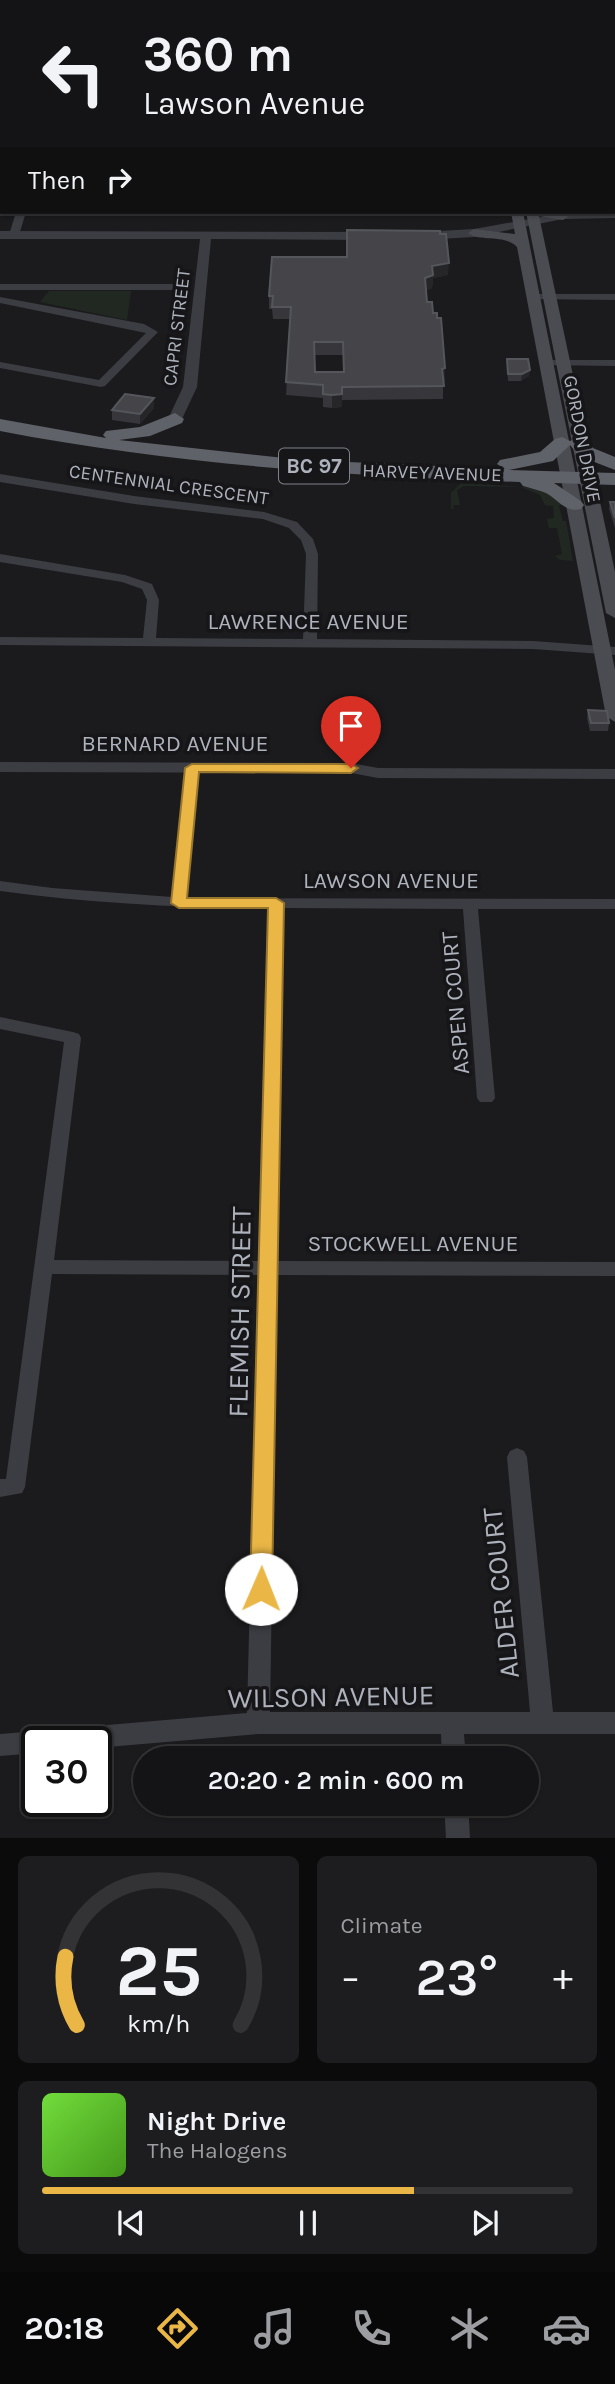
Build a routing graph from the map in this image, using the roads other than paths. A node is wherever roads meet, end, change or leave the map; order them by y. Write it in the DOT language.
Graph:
graph roads {
  1 [pos="20,214"];
  2 [pos="534,215"];
  3 [pos="615,215"];
  4 [pos="563,216"];
  5 [pos="518,218"];
  6 [pos="474,233"];
  7 [pos="0,235"];
  8 [pos="14,235"];
  9 [pos="206,236"];
  10 [pos="523,244"];
  11 [pos="187,287"];
  12 [pos="0,288"];
  13 [pos="533,296"];
  14 [pos="615,296"];
  15 [pos="550,297"];
  16 [pos="0,300"];
  17 [pos="555,363"];
  18 [pos="615,363"];
  19 [pos="0,365"];
  20 [pos="0,416"];
  21 [pos="174,419"];
  22 [pos="0,425"];
  23 [pos="113,435"];
  24 [pos="158,442"];
  25 [pos="571,443"];
  26 [pos="132,447"];
  27 [pos="207,447"];
  28 [pos="615,464"];
  29 [pos="499,470"];
  30 [pos="615,470"];
  31 [pos="577,473"];
  32 [pos="0,478"];
  33 [pos="615,479"];
  34 [pos="615,487"];
  35 [pos="584,505"];
  36 [pos="0,558"];
  37 [pos="584,562"];
  38 [pos="610,562"];
  39 [pos="615,614"];
  40 [pos="0,641"];
  41 [pos="149,641"];
  42 [pos="310,641"];
  43 [pos="609,651"];
  44 [pos="615,716"];
  45 [pos="615,763"];
  46 [pos="0,767"];
  47 [pos="192,768"];
  48 [pos="351,768"];
  49 [pos="615,774"];
  50 [pos="0,886"];
  51 [pos="179,903"];
  52 [pos="276,903"];
  53 [pos="470,904"];
  54 [pos="615,904"];
  55 [pos="0,1023"];
  56 [pos="486,1098"];
  57 [pos="269,1266"];
  58 [pos="43,1267"];
  59 [pos="615,1269"];
  60 [pos="517,1457"];
  61 [pos="0,1488"];
  62 [pos="258,1723"];
  63 [pos="615,1723"];
  64 [pos="452,1724"];
  65 [pos="543,1724"];
  66 [pos="112,1736"];
  67 [pos="21,1743"];
  68 [pos="0,1745"];
  69 [pos="453,1746"];
  70 [pos="457,1816"];
  71 [pos="458,1838"];
  1 -- 8 [label="street"];
  2 -- 4 [label="main road"];
  2 -- 5 [label="street"];
  2 -- 15 [label="main road, GORDON DRIVE"];
  3 -- 4 [label="street"];
  5 -- 6 [label="street"];
  5 -- 10 [label="main road, GORDON DRIVE"];
  6 -- 9 [label="street"];
  6 -- 10 [label="main road"];
  7 -- 8 [label="street"];
  8 -- 9 [label="street"];
  9 -- 21 [label="street, CAPRI STREET"];
  10 -- 13 [label="main road, GORDON DRIVE"];
  11 -- 12 [label="street"];
  13 -- 15 [label="street"];
  13 -- 17 [label="main road, GORDON DRIVE"];
  14 -- 15 [label="street"];
  15 -- 17 [label="main road, GORDON DRIVE"];
  16 -- 19 [label="street"];
  17 -- 18 [label="street"];
  17 -- 25 [label="main road, GORDON DRIVE"];
  20 -- 23 [label="highway, HARVEY AVENUE / BC 97"];
  21 -- 23 [label="highway"];
  21 -- 24 [label="highway"];
  21 -- 27 [label="highway"];
  22 -- 26 [label="highway, HARVEY AVENUE / BC 97"];
  23 -- 24 [label="highway, HARVEY AVENUE / BC 97"];
  24 -- 26 [label="highway"];
  24 -- 27 [label="highway, HARVEY AVENUE / BC 97"];
  25 -- 28 [label="highway"];
  25 -- 29 [label="highway"];
  25 -- 31 [label="main road, GORDON DRIVE"];
  26 -- 29 [label="highway, HARVEY AVENUE / BC 97"];
  27 -- 29 [label="highway, HARVEY AVENUE / BC 97"];
  29 -- 31 [label="highway, HARVEY AVENUE / BC 97"];
  29 -- 35 [label="highway"];
  30 -- 31 [label="highway, HARVEY AVENUE / BC 97"];
  31 -- 33 [label="highway, HARVEY AVENUE / BC 97"];
  31 -- 35 [label="main road, GORDON DRIVE"];
  32 -- 42 [label="street, CENTENNIAL CRESCENT"];
  34 -- 35 [label="highway"];
  35 -- 37 [label="main road, GORDON DRIVE"];
  35 -- 38 [label="main road, GORDON DRIVE"];
  36 -- 41 [label="street"];
  37 -- 38 [label="street"];
  37 -- 43 [label="main road, GORDON DRIVE"];
  38 -- 39 [label="main road, GORDON DRIVE"];
  40 -- 41 [label="street, LAWRENCE AVENUE"];
  41 -- 42 [label="street, LAWRENCE AVENUE"];
  42 -- 43 [label="street, LAWRENCE AVENUE"];
  43 -- 44 [label="main road, GORDON DRIVE"];
  45 -- 48 [label="street, BERNARD AVENUE"];
  46 -- 47 [label="street, BERNARD AVENUE"];
  47 -- 48 [label="street, BERNARD AVENUE"];
  47 -- 51 [label="street"];
  48 -- 49 [label="street, BERNARD AVENUE"];
  50 -- 51 [label="street, LAWSON AVENUE"];
  51 -- 52 [label="street, LAWSON AVENUE"];
  52 -- 53 [label="street, LAWSON AVENUE"];
  52 -- 57 [label="street, FLEMISH STREET"];
  53 -- 54 [label="street, LAWSON AVENUE"];
  53 -- 56 [label="street, ASPEN COURT"];
  55 -- 58 [label="street"];
  57 -- 58 [label="street, STOCKWELL AVENUE"];
  57 -- 59 [label="street, STOCKWELL AVENUE"];
  57 -- 62 [label="street, FLEMISH STREET"];
  58 -- 61 [label="street"];
  60 -- 65 [label="street, ALDER COURT"];
  62 -- 64 [label="street, WILSON AVENUE"];
  62 -- 66 [label="street, WILSON AVENUE"];
  63 -- 65 [label="street, WILSON AVENUE"];
  64 -- 65 [label="street, WILSON AVENUE"];
  64 -- 69 [label="street"];
  67 -- 68 [label="street"];
  70 -- 71 [label="street"];
}
